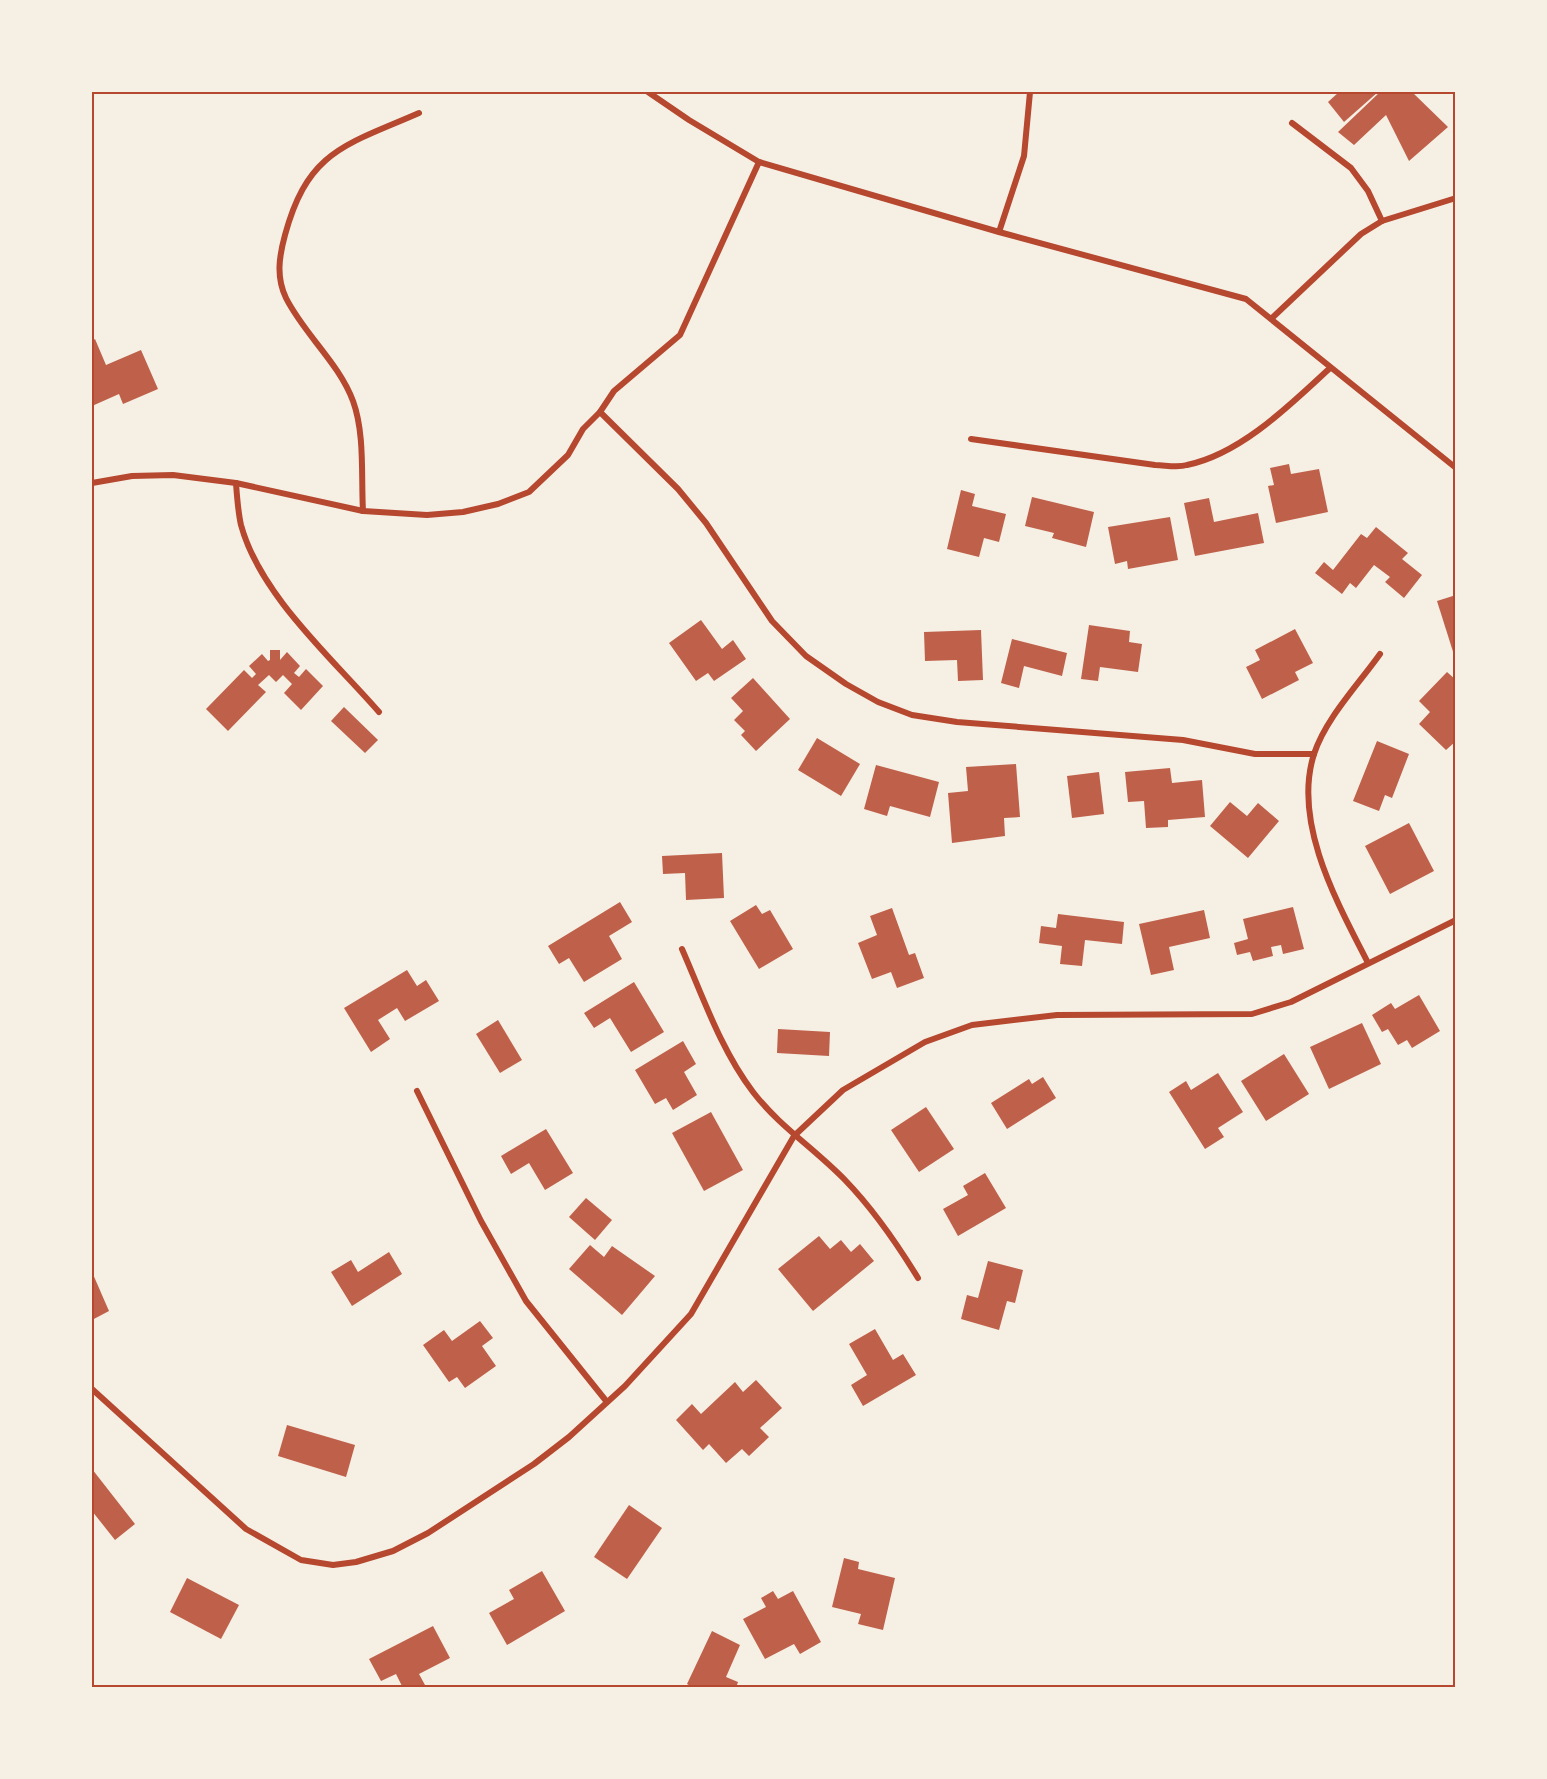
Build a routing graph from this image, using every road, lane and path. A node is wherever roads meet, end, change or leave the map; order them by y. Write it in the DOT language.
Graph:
graph roads {
  1 [pos="648,92"];
  2 [pos="1029,92"];
  3 [pos="419,112"];
  4 [pos="1292,123"];
  5 [pos="759,162"];
  6 [pos="1455,198"];
  7 [pos="1382,221"];
  8 [pos="999,232"];
  9 [pos="1272,318"];
  10 [pos="1330,368"];
  11 [pos="600,412"];
  12 [pos="971,439"];
  13 [pos="1455,468"];
  14 [pos="92,483"];
  15 [pos="236,483"];
  16 [pos="363,511"];
  17 [pos="1380,654"];
  18 [pos="379,712"];
  19 [pos="1314,754"];
  20 [pos="1455,921"];
  21 [pos="682,949"];
  22 [pos="1368,963"];
  23 [pos="417,1091"];
  24 [pos="794,1136"];
  25 [pos="918,1278"];
  26 [pos="92,1389"];
  27 [pos="607,1402"];
  1 -- 5 [label="street"];
  2 -- 8 [label="street"];
  3 -- 16 [label="street"];
  4 -- 7 [label="street"];
  5 -- 8 [label="street"];
  5 -- 11 [label="street"];
  6 -- 7 [label="street"];
  7 -- 9 [label="street"];
  8 -- 9 [label="street"];
  9 -- 10 [label="street"];
  10 -- 12 [label="street"];
  10 -- 13 [label="street"];
  11 -- 16 [label="street"];
  11 -- 19 [label="street"];
  14 -- 15 [label="street"];
  15 -- 16 [label="street"];
  15 -- 18 [label="street"];
  17 -- 19 [label="street"];
  19 -- 22 [label="street"];
  20 -- 22 [label="street"];
  21 -- 24 [label="street"];
  22 -- 24 [label="street"];
  23 -- 27 [label="street"];
  24 -- 25 [label="street"];
  24 -- 27 [label="street"];
  26 -- 27 [label="street"];
}
